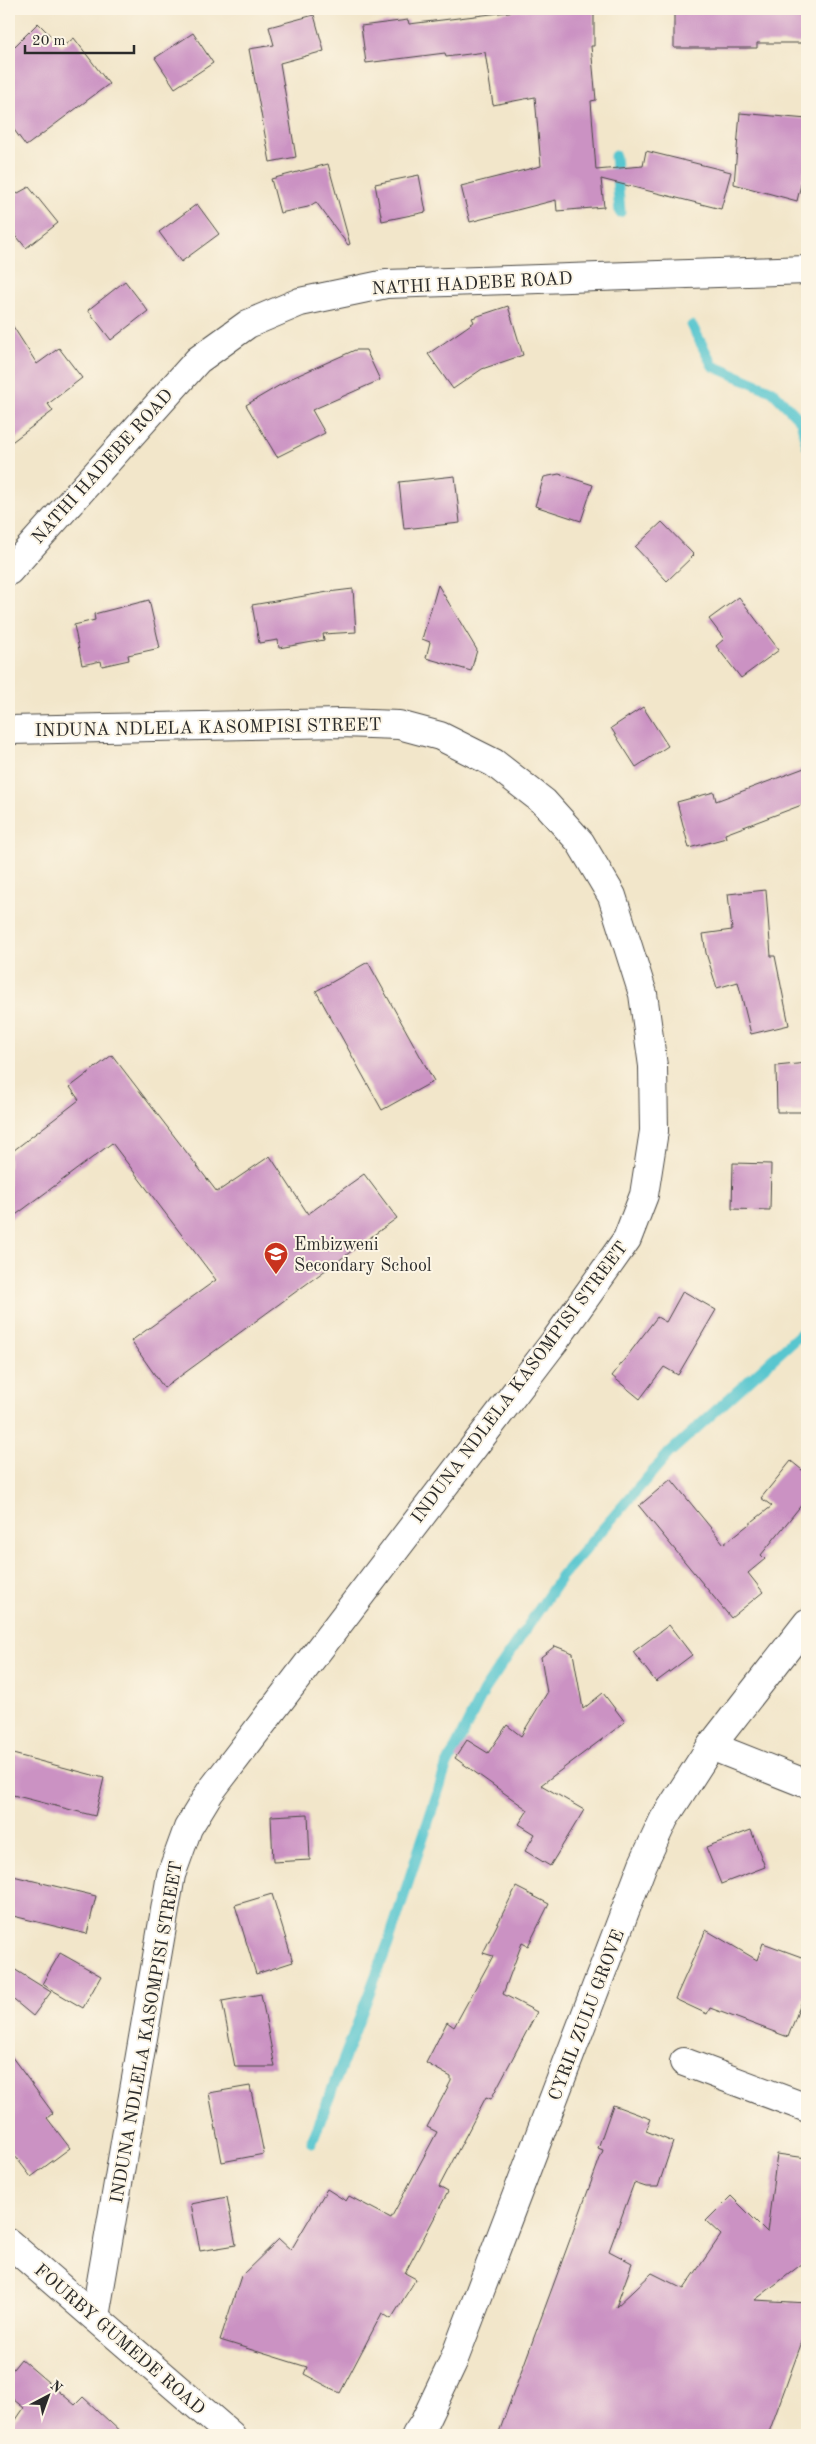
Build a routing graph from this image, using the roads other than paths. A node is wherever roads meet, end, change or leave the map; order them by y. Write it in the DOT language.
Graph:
graph roads {
  1 [pos="807,270"];
  2 [pos="9,571"];
  3 [pos="9,730"];
  4 [pos="807,1624"];
  5 [pos="711,1746"];
  6 [pos="807,1784"];
  7 [pos="684,2062"];
  8 [pos="807,2108"];
  9 [pos="9,2244"];
  10 [pos="95,2317"];
  11 [pos="231,2435"];
  12 [pos="416,2435"];
  1 -- 2 [label="street, NATHI HADEBE ROAD"];
  3 -- 10 [label="street, INDUNA NDLELA KASOMPISI STREET"];
  4 -- 5 [label="street, CYRIL ZULU GROVE"];
  5 -- 6 [label="street"];
  5 -- 12 [label="street, CYRIL ZULU GROVE"];
  7 -- 8 [label="street"];
  9 -- 10 [label="street, FOURBY GUMEDE ROAD"];
  10 -- 11 [label="street, FOURBY GUMEDE ROAD"];
}
